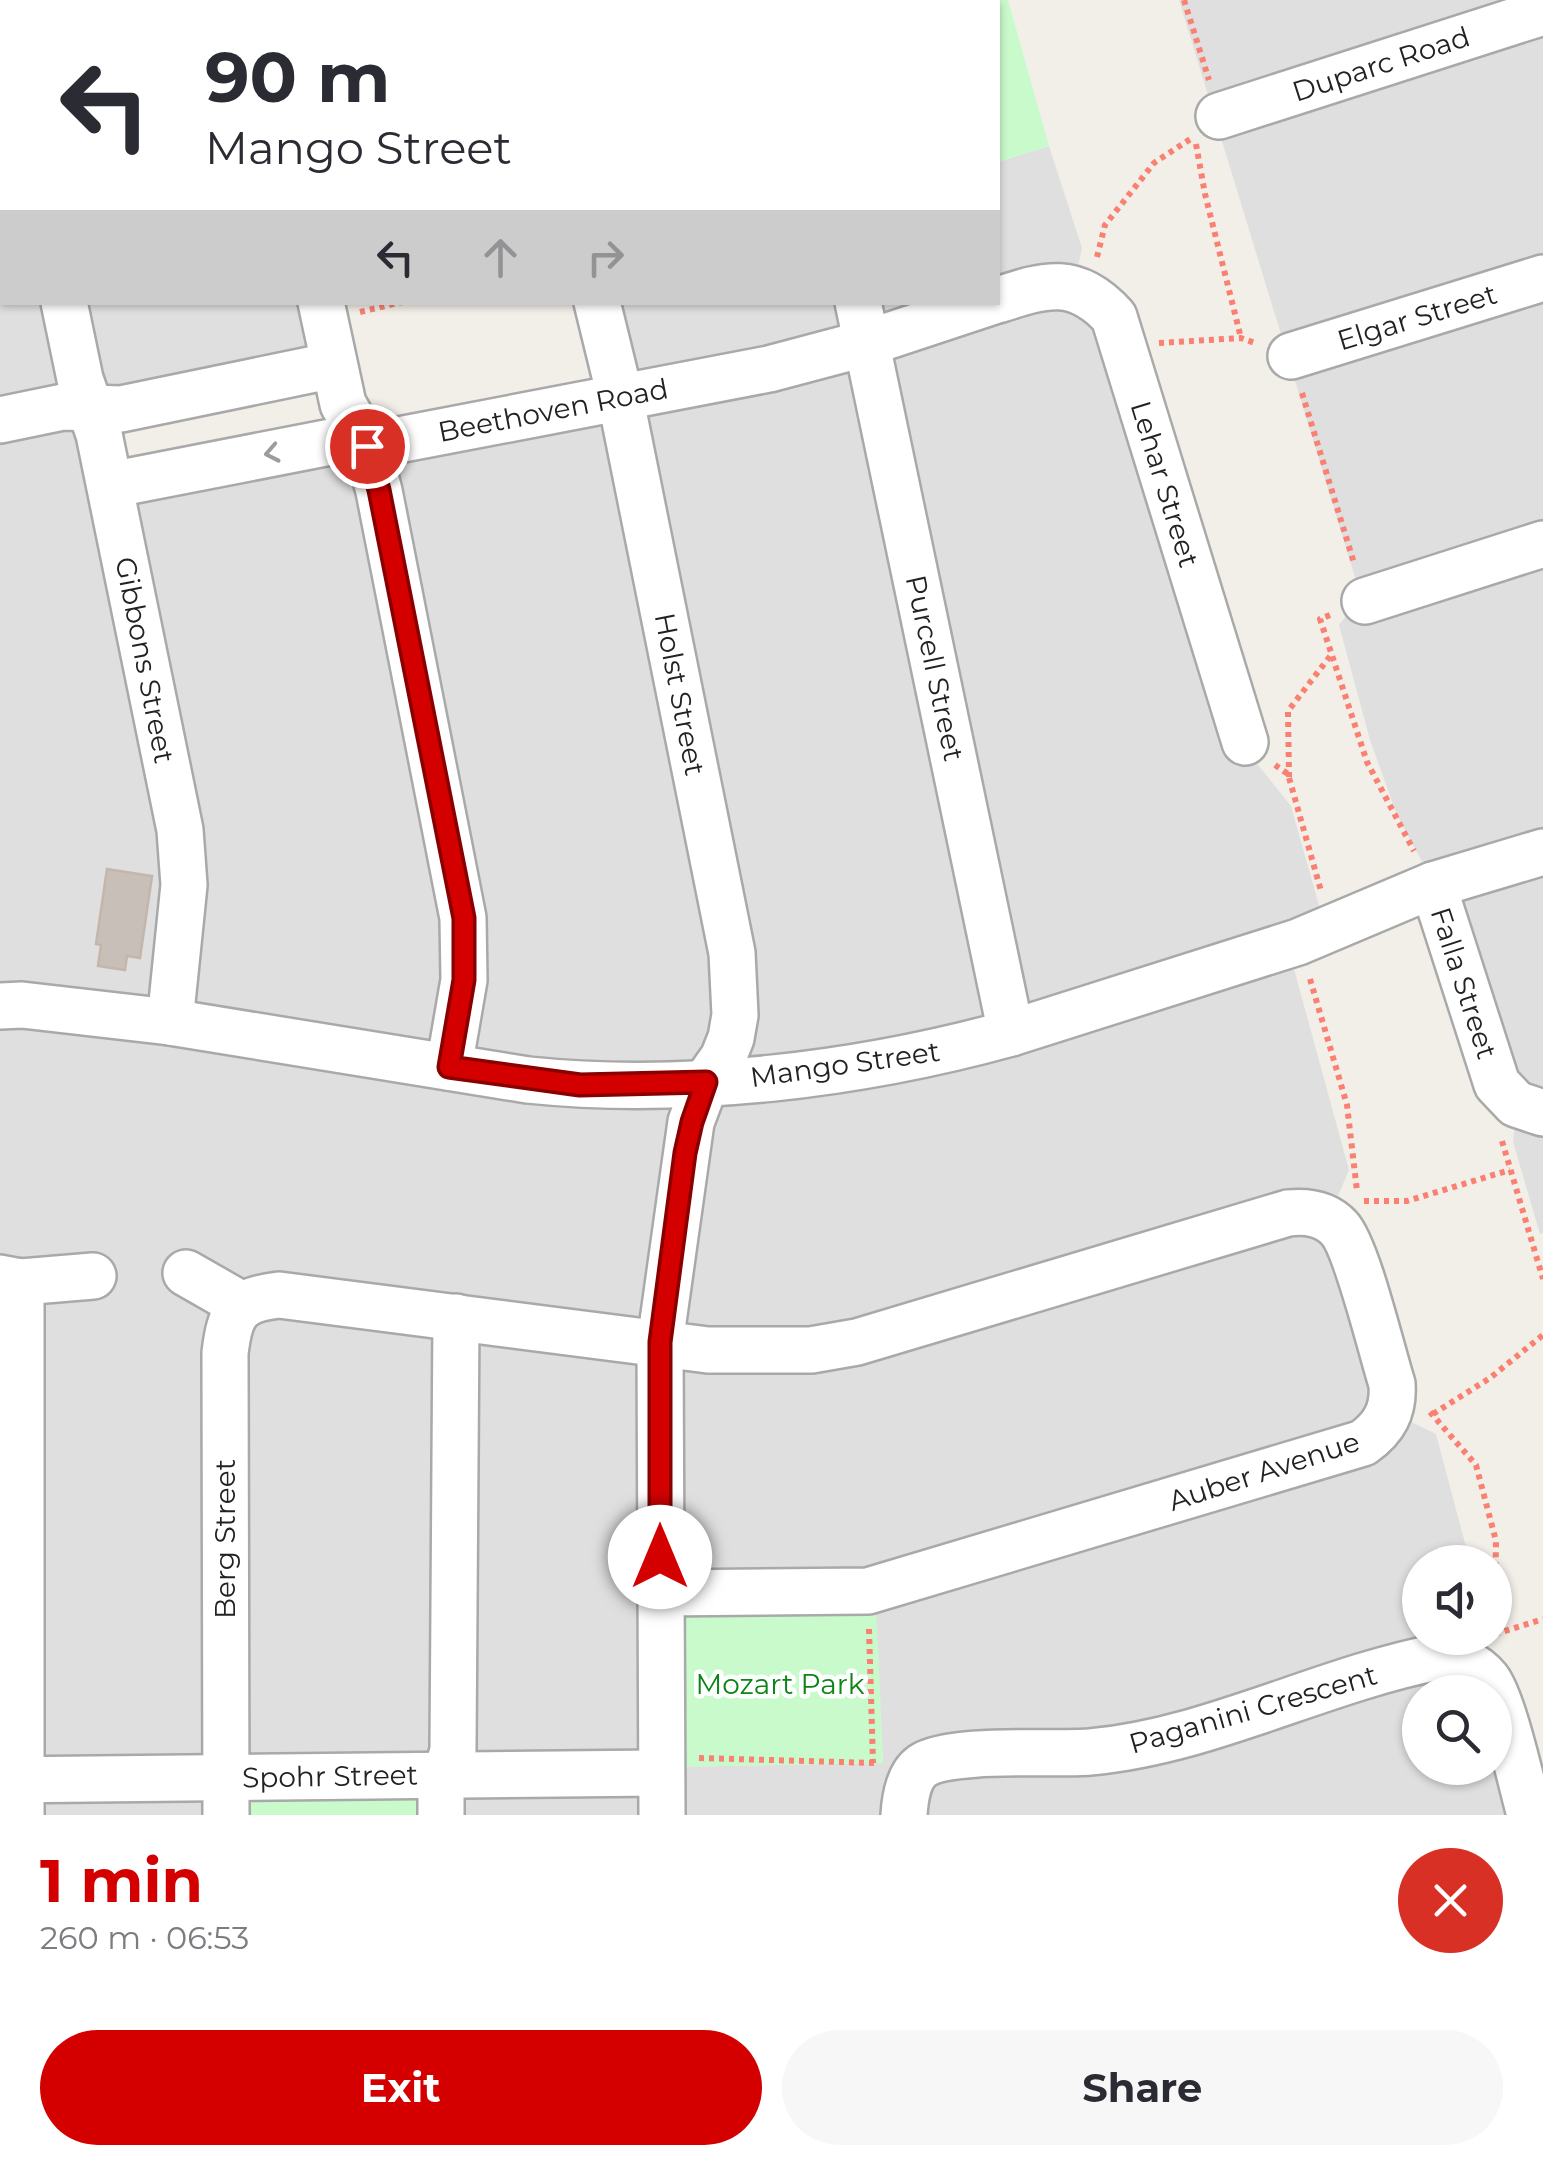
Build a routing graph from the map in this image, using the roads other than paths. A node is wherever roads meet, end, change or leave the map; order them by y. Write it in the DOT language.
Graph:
graph roads {
  1 [pos="1543,12"];
  2 [pos="1219,116"];
  3 [pos="1543,278"];
  4 [pos="1006,298"];
  5 [pos="65,305"];
  6 [pos="322,305"];
  7 [pos="598,305"];
  8 [pos="966,305"];
  9 [pos="862,323"];
  10 [pos="1291,356"];
  11 [pos="334,365"];
  12 [pos="620,396"];
  13 [pos="91,408"];
  14 [pos="0,420"];
  15 [pos="367,446"];
  16 [pos="110,485"];
  17 [pos="1543,544"];
  18 [pos="1365,601"];
  19 [pos="1245,742"];
  20 [pos="1543,852"];
  21 [pos="1433,886"];
  22 [pos="0,1006"];
  23 [pos="170,1022"];
  24 [pos="1011,1034"];
  25 [pos="449,1067"];
  26 [pos="706,1082"];
  27 [pos="1529,1108"];
  28 [pos="186,1273"];
  29 [pos="93,1276"];
  30 [pos="11,1280"];
  31 [pos="242,1305"];
  32 [pos="456,1317"];
  33 [pos="660,1342"];
  34 [pos="660,1593"];
  35 [pos="660,1782"];
  36 [pos="14,1792"];
  37 [pos="444,1794"];
  38 [pos="226,1796"];
  39 [pos="904,1815"];
  40 [pos="1530,1815"];
  1 -- 2 [label="street, Duparc Road"];
  3 -- 10 [label="street, Elgar Street"];
  4 -- 19 [label="street, Lehar Street"];
  5 -- 13 [label="street, Gibbons Street"];
  6 -- 11 [label="street"];
  7 -- 12 [label="street, Holst Street"];
  8 -- 9 [label="street, Beethoven Road"];
  9 -- 12 [label="street, Beethoven Road"];
  9 -- 24 [label="street, Purcell Street"];
  11 -- 13 [label="street"];
  11 -- 15 [label="street"];
  12 -- 15 [label="street, Beethoven Road"];
  12 -- 26 [label="street, Holst Street"];
  13 -- 14 [label="street"];
  13 -- 16 [label="street, Gibbons Street"];
  15 -- 16 [label="street, Beethoven Road, one-way"];
  15 -- 25 [label="street"];
  16 -- 23 [label="street, Gibbons Street"];
  17 -- 18 [label="street"];
  20 -- 21 [label="street, Mango Street"];
  21 -- 24 [label="street, Mango Street"];
  21 -- 27 [label="street, Falla Street"];
  22 -- 23 [label="street, Mango Street"];
  23 -- 25 [label="street, Mango Street"];
  24 -- 26 [label="street, Mango Street"];
  25 -- 26 [label="street, Mango Street"];
  26 -- 33 [label="street, Holst Street"];
  28 -- 31 [label="street"];
  29 -- 30 [label="street"];
  30 -- 36 [label="street"];
  31 -- 32 [label="street"];
  31 -- 38 [label="street, Berg Street"];
  32 -- 33 [label="street"];
  32 -- 37 [label="street"];
  33 -- 34 [label="street, Holst Street"];
  33 -- 34 [label="street, Auber Avenue"];
  34 -- 35 [label="street, Holst Street"];
  35 -- 37 [label="street, Spohr Street"];
  36 -- 38 [label="street, Spohr Street"];
  37 -- 38 [label="street, Spohr Street"];
  39 -- 40 [label="street, Paganini Crescent"];
}
